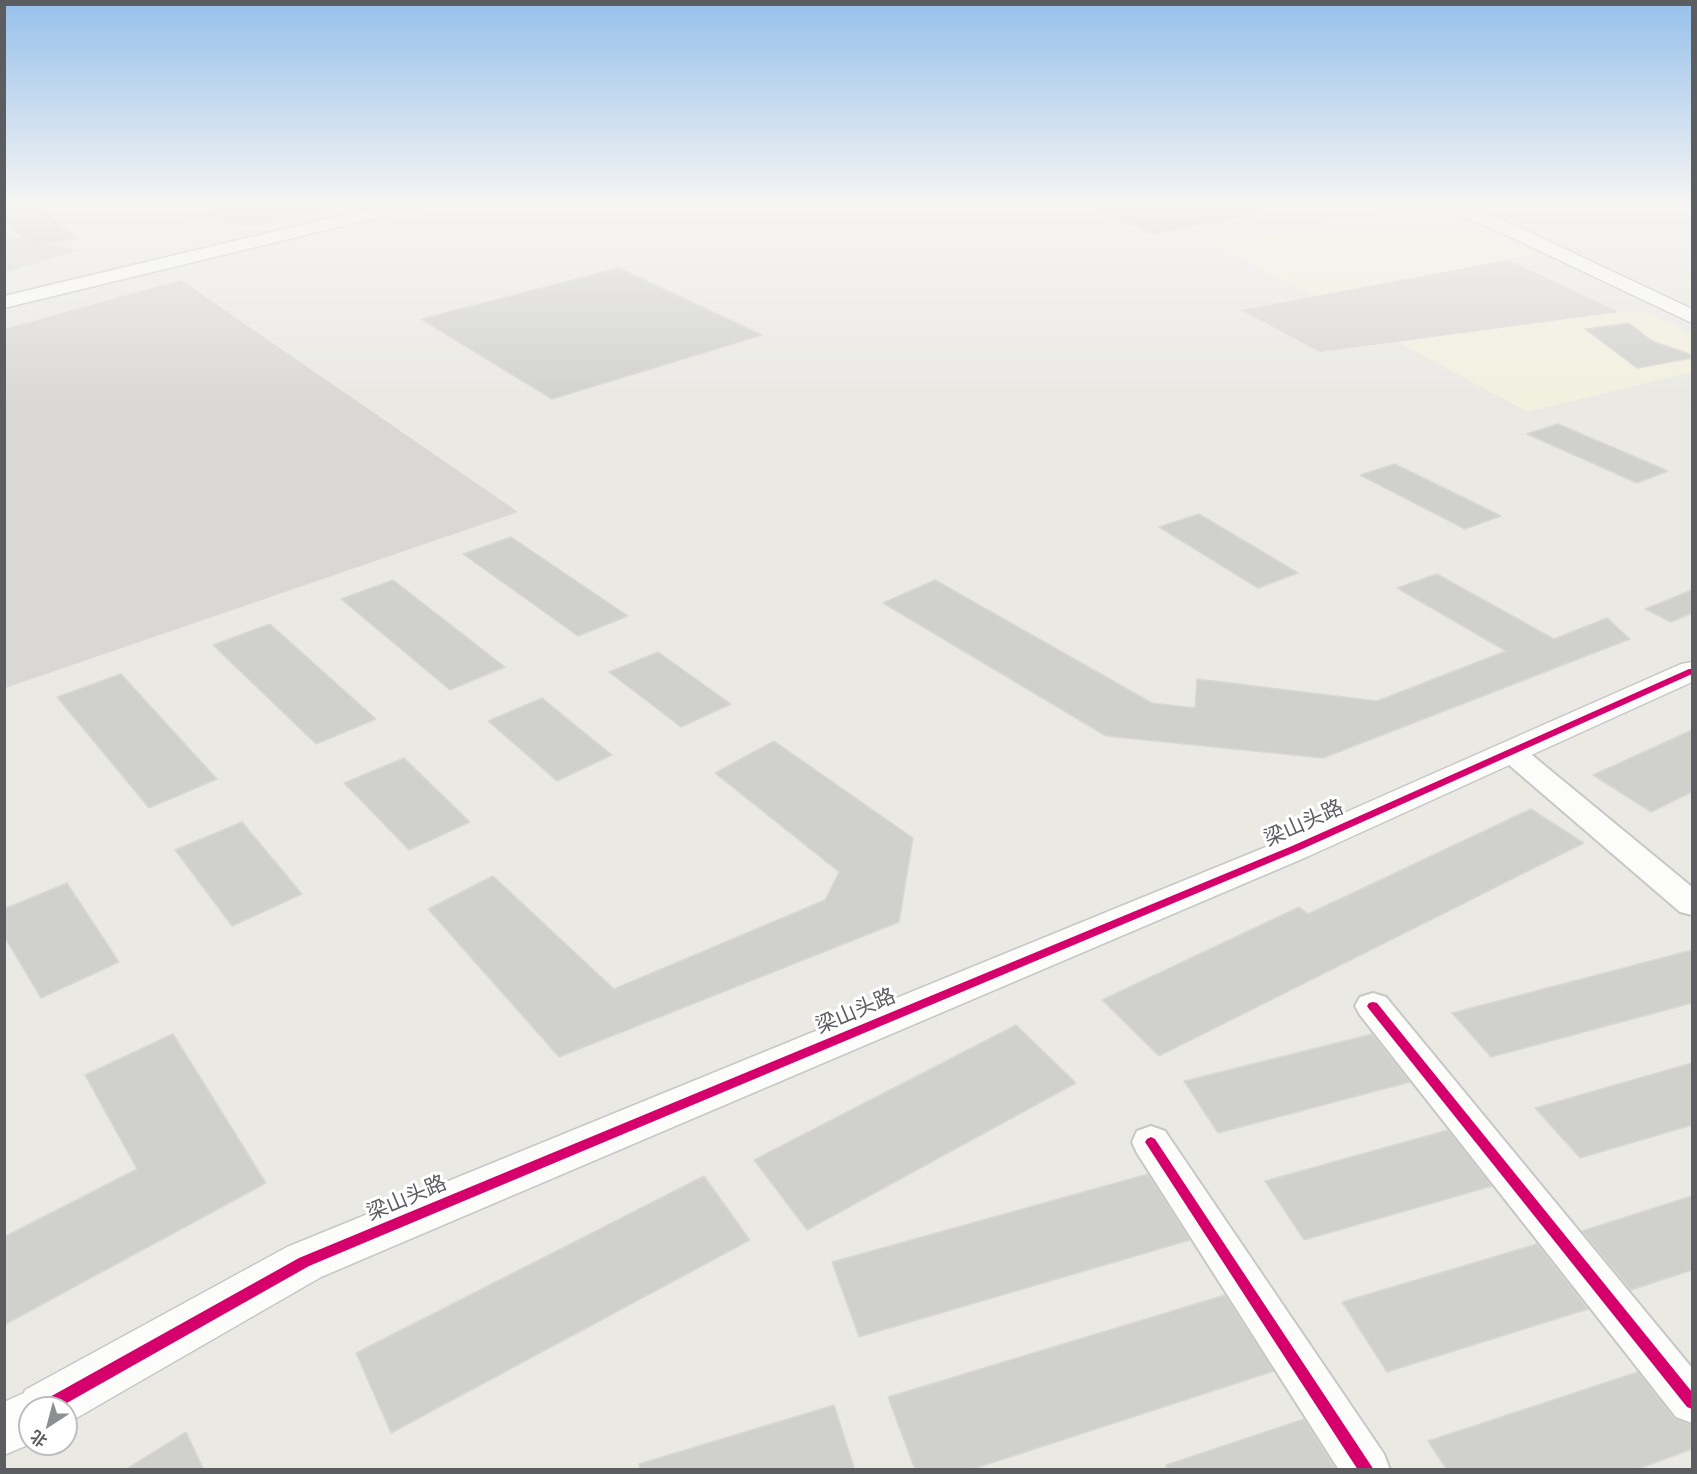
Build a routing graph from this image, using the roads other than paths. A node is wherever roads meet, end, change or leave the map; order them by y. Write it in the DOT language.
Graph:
graph roads {
  1 [pos="127,271"];
  2 [pos="1594,271"];
  3 [pos="1614,271"];
  4 [pos="4,302"];
  5 [pos="1692,308"];
  6 [pos="1692,318"];
  7 [pos="1692,670"];
  8 [pos="1511,752"];
  9 [pos="1692,904"];
  10 [pos="1373,1006"];
  11 [pos="1151,1142"];
  12 [pos="65,1396"];
  13 [pos="1692,1402"];
  14 [pos="18,1422"];
  15 [pos="4,1430"];
  16 [pos="1367,1470"];
  1 -- 4 [label="main road"];
  2 -- 6 [label="main road"];
  3 -- 5 [label="main road"];
  7 -- 8 [label="main road, 梁山头路"];
  8 -- 9 [label="street"];
  8 -- 12 [label="main road, 梁山头路"];
  10 -- 13 [label="street"];
  11 -- 16 [label="street"];
  14 -- 15 [label="main road"];
}
